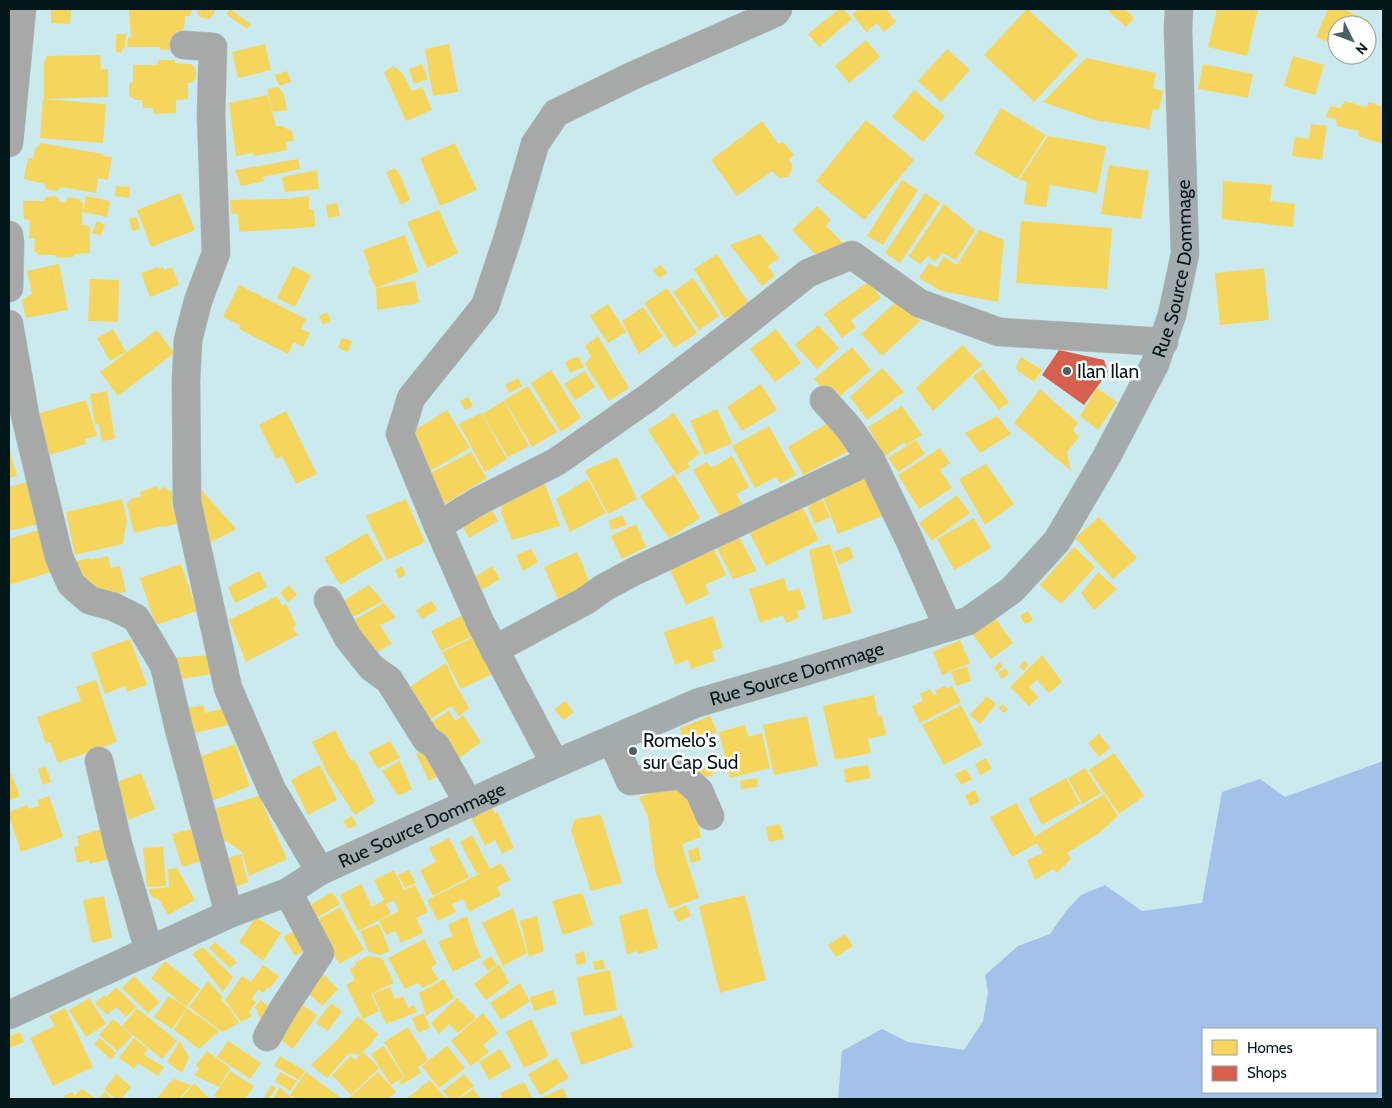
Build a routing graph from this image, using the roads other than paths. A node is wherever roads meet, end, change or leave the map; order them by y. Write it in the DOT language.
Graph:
graph roads {
  1 [pos="22,9"];
  2 [pos="778,9"];
  3 [pos="1179,9"];
  4 [pos="184,45"];
  5 [pos="9,136"];
  6 [pos="9,235"];
  7 [pos="9,288"];
  8 [pos="9,324"];
  9 [pos="1164,342"];
  10 [pos="824,400"];
  11 [pos="871,460"];
  12 [pos="438,526"];
  13 [pos="328,600"];
  14 [pos="948,627"];
  15 [pos="494,650"];
  16 [pos="612,740"];
  17 [pos="100,761"];
  18 [pos="554,764"];
  19 [pos="469,804"];
  20 [pos="710,816"];
  21 [pos="320,871"];
  22 [pos="288,892"];
  23 [pos="229,914"];
  24 [pos="149,951"];
  25 [pos="9,1015"];
  26 [pos="267,1037"];
  1 -- 5 [label="street"];
  2 -- 12 [label="street"];
  3 -- 9 [label="main road, Rue Source Dommage"];
  4 -- 21 [label="street"];
  6 -- 7 [label="street"];
  8 -- 23 [label="street"];
  9 -- 12 [label="street"];
  9 -- 14 [label="main road, Rue Source Dommage"];
  10 -- 11 [label="street"];
  11 -- 14 [label="street"];
  11 -- 15 [label="street"];
  12 -- 15 [label="street"];
  13 -- 19 [label="street"];
  14 -- 16 [label="main road, Rue Source Dommage"];
  15 -- 18 [label="street"];
  16 -- 18 [label="main road, Rue Source Dommage"];
  16 -- 20 [label="street"];
  17 -- 24 [label="street"];
  18 -- 19 [label="main road, Rue Source Dommage"];
  19 -- 21 [label="main road, Rue Source Dommage"];
  21 -- 22 [label="main road, Rue Source Dommage"];
  22 -- 23 [label="main road, Rue Source Dommage"];
  22 -- 26 [label="street"];
  23 -- 24 [label="main road, Rue Source Dommage"];
  24 -- 25 [label="main road, Rue Source Dommage"];
}
